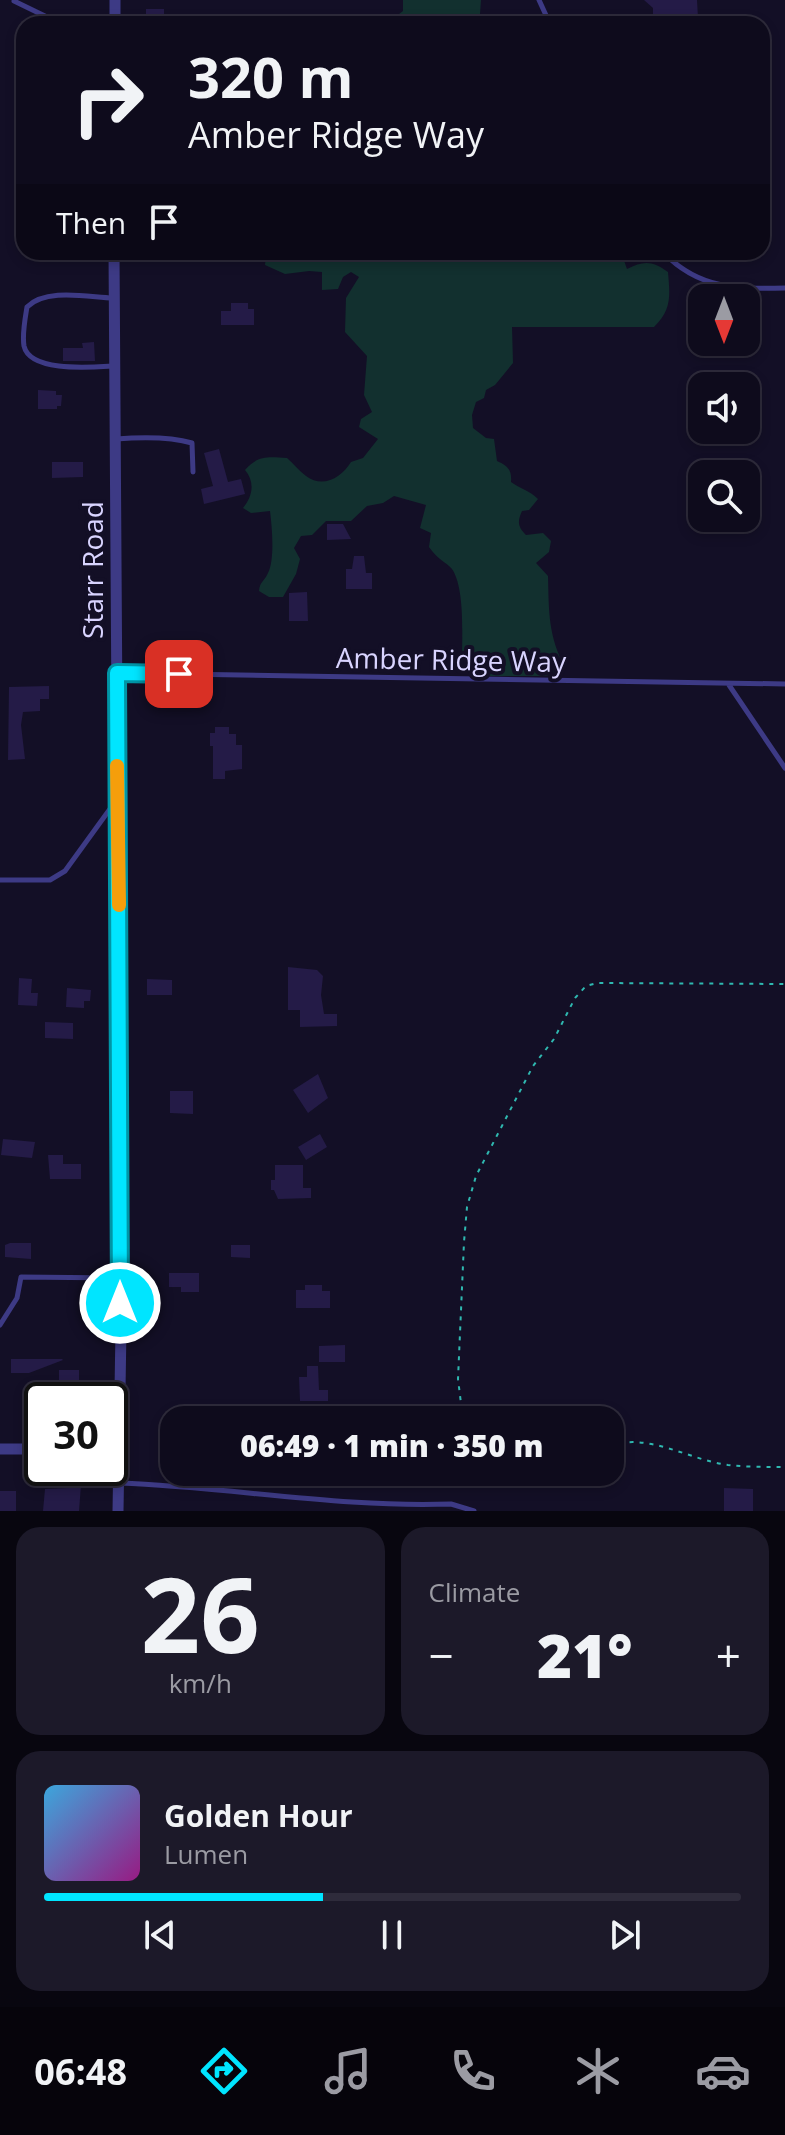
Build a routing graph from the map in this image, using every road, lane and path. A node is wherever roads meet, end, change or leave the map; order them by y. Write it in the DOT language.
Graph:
graph roads {
  1 [pos="14,1"];
  2 [pos="45,16"];
  3 [pos="114,260"];
  4 [pos="671,260"];
  5 [pos="785,288"];
  6 [pos="114,298"];
  7 [pos="114,366"];
  8 [pos="115,440"];
  9 [pos="193,472"];
  10 [pos="117,673"];
  11 [pos="785,684"];
  12 [pos="729,685"];
  13 [pos="785,768"];
  14 [pos="118,798"];
  15 [pos="0,880"];
  16 [pos="785,984"];
  17 [pos="120,1278"];
  18 [pos="0,1325"];
  19 [pos="116,1382"];
  20 [pos="461,1406"];
  21 [pos="624,1444"];
  22 [pos="0,1449"];
  23 [pos="24,1449"];
  24 [pos="785,1467"];
  25 [pos="128,1483"];
  26 [pos="119,1486"];
  27 [pos="118,1511"];
  28 [pos="474,1511"];
  1 -- 2 [label="lane"];
  3 -- 6 [label="street, Starr Road"];
  4 -- 5 [label="lane"];
  6 -- 7 [label="street, Starr Road"];
  6 -- 7 [label="lane"];
  7 -- 8 [label="street, Starr Road"];
  8 -- 9 [label="lane"];
  8 -- 10 [label="street, Starr Road"];
  10 -- 12 [label="lane, Amber Ridge Way"];
  10 -- 14 [label="street, Starr Road"];
  11 -- 12 [label="lane, Amber Ridge Way"];
  12 -- 13 [label="lane"];
  14 -- 15 [label="lane"];
  14 -- 17 [label="street, Starr Road"];
  16 -- 20 [label="path"];
  17 -- 18 [label="lane"];
  17 -- 19 [label="street, Starr Road"];
  21 -- 24 [label="path"];
  22 -- 23 [label="street"];
  25 -- 28 [label="lane"];
  26 -- 27 [label="street, Starr Road"];
}
